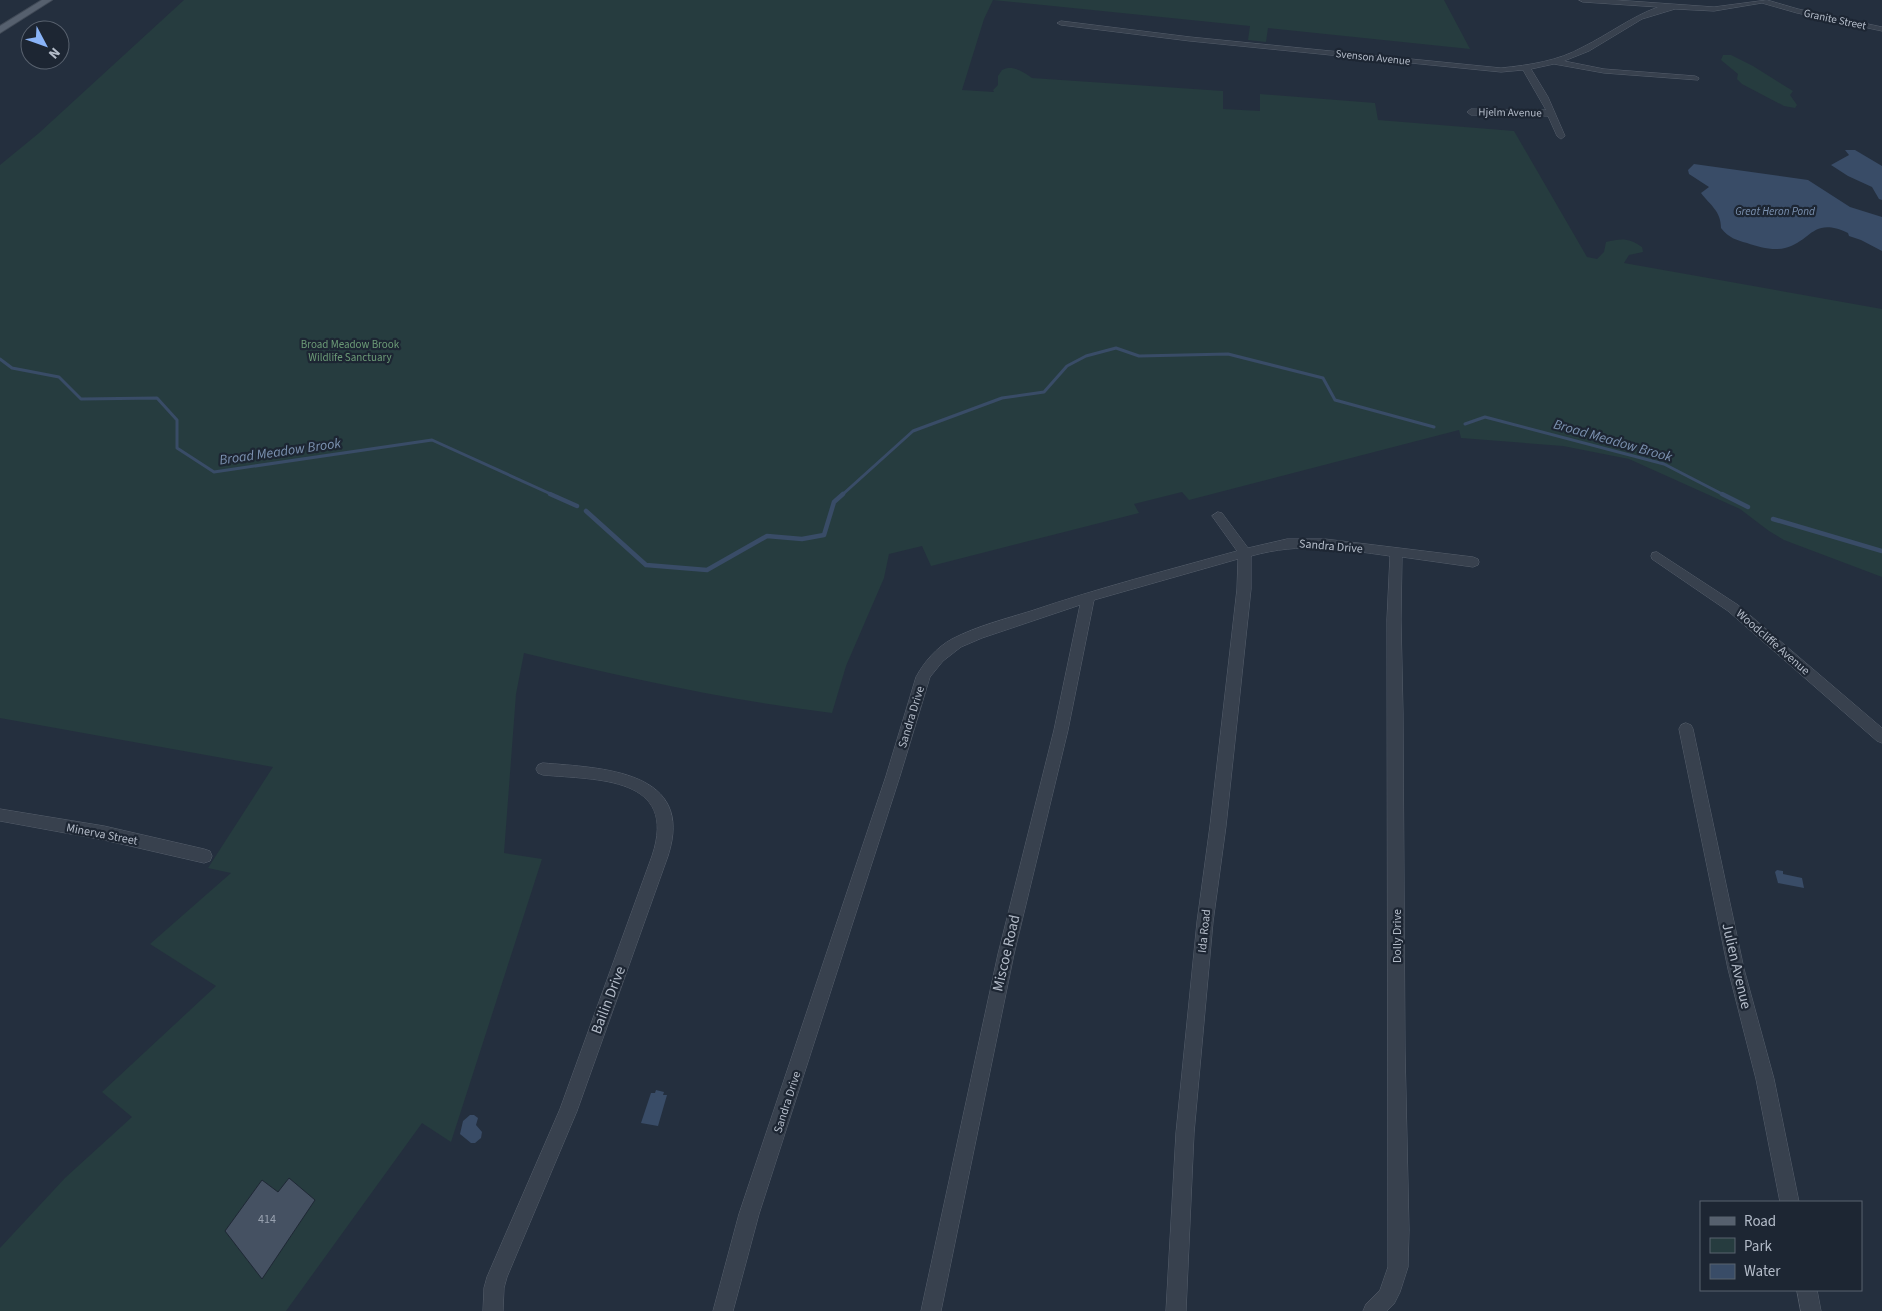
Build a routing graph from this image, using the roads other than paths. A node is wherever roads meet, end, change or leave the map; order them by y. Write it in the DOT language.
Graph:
graph roads {
  1 [pos="48,0"];
  2 [pos="1583,0"];
  3 [pos="1761,1"];
  4 [pos="1672,7"];
  5 [pos="1061,23"];
  6 [pos="1882,29"];
  7 [pos="0,30"];
  8 [pos="1555,62"];
  9 [pos="1526,68"];
  10 [pos="1695,78"];
  11 [pos="1471,112"];
  12 [pos="1550,113"];
  13 [pos="1561,136"];
  14 [pos="1218,516"];
  15 [pos="1245,553"];
  16 [pos="1396,553"];
  17 [pos="1657,556"];
  18 [pos="1473,562"];
  19 [pos="1088,597"];
  20 [pos="1686,729"];
  21 [pos="1882,737"];
  22 [pos="543,769"];
  23 [pos="0,815"];
  24 [pos="204,856"];
  25 [pos="1790,1201"];
  26 [pos="493,1311"];
  27 [pos="723,1311"];
  28 [pos="931,1311"];
  29 [pos="1176,1311"];
  30 [pos="1373,1311"];
  1 -- 7 [label="main road"];
  2 -- 4 [label="street"];
  3 -- 4 [label="street"];
  3 -- 6 [label="street, Granite Street"];
  4 -- 8 [label="street, Svenson Avenue"];
  5 -- 9 [label="street, Svenson Avenue"];
  8 -- 9 [label="street, Svenson Avenue"];
  8 -- 10 [label="street"];
  9 -- 12 [label="street"];
  11 -- 12 [label="street, Hjelm Avenue"];
  12 -- 13 [label="street"];
  14 -- 15 [label="street"];
  15 -- 16 [label="street, Sandra Drive"];
  15 -- 19 [label="street, Sandra Drive"];
  15 -- 29 [label="street, Ida Road"];
  16 -- 18 [label="street, Sandra Drive"];
  16 -- 30 [label="street, Dolly Drive"];
  17 -- 21 [label="street, Woodcliffe Avenue"];
  19 -- 27 [label="street, Sandra Drive"];
  19 -- 28 [label="street, Miscoe Road"];
  20 -- 25 [label="street, Julien Avenue"];
  22 -- 26 [label="street, Bailin Drive"];
  23 -- 24 [label="street, Minerva Street"];
}
